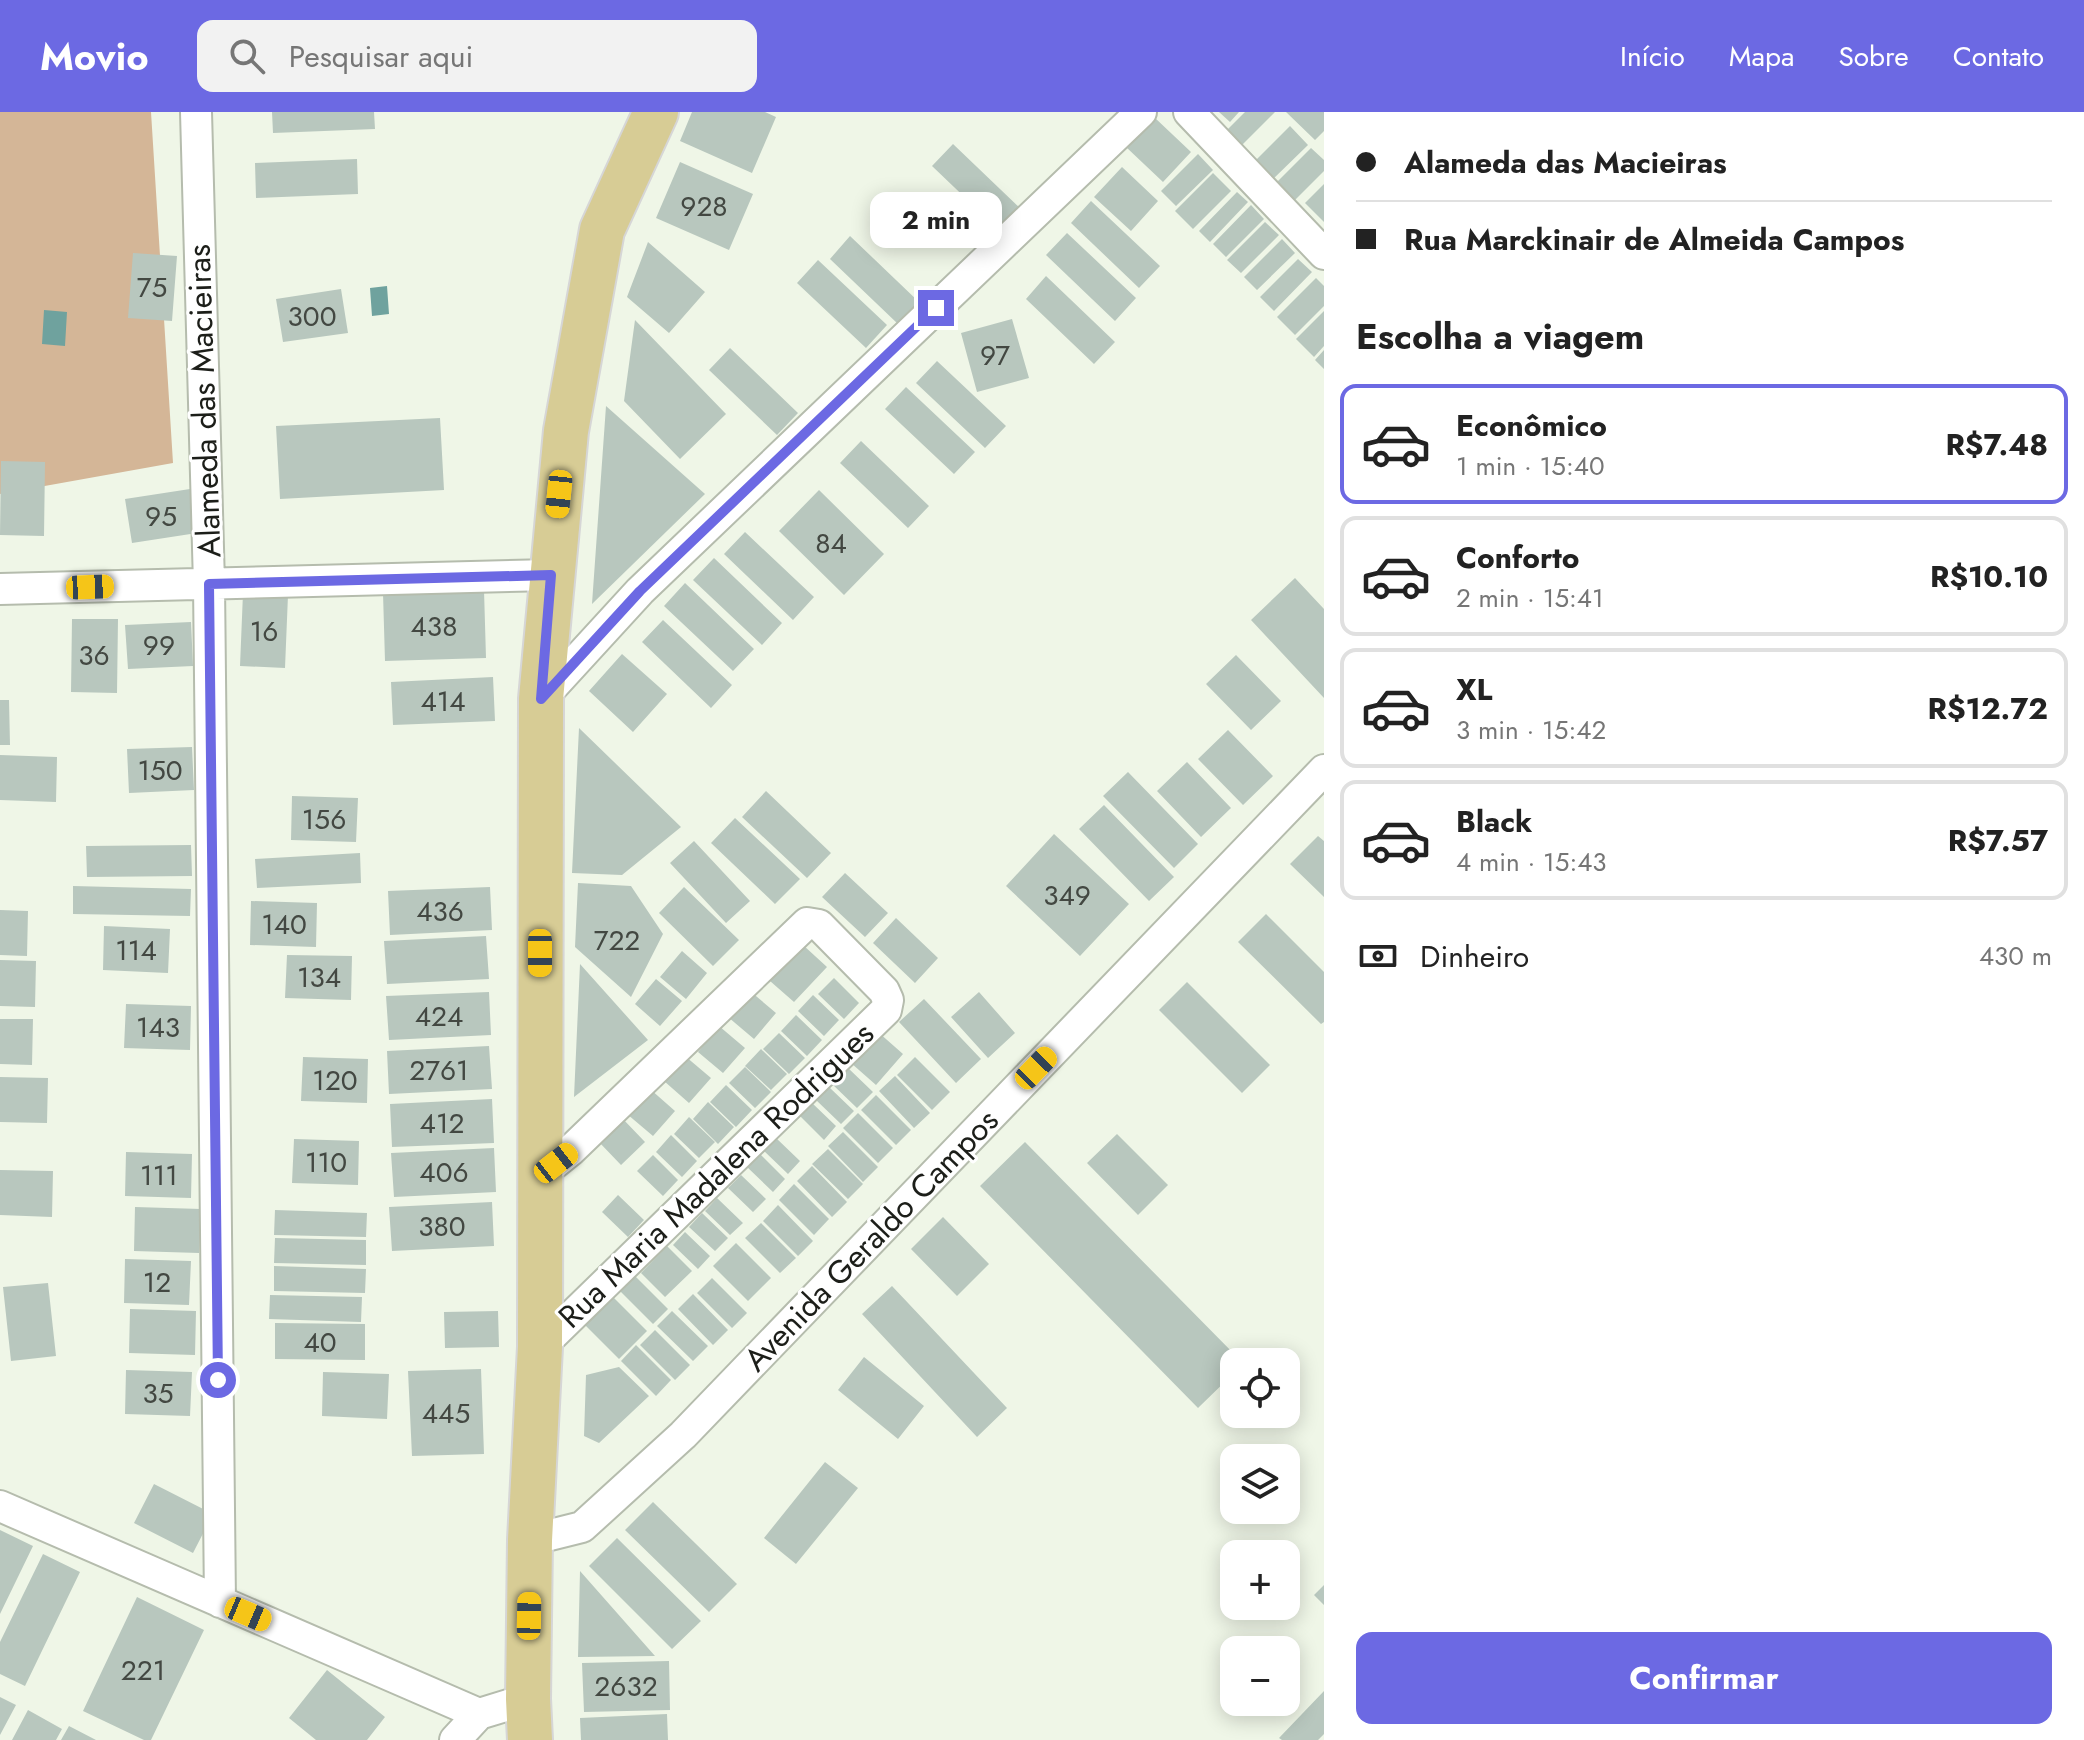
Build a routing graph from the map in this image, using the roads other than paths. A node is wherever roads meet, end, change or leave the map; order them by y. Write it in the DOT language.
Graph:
graph roads {
  1 [pos="196,112"];
  2 [pos="656,112"];
  3 [pos="1141,112"];
  4 [pos="1189,112"];
  5 [pos="1324,254"];
  6 [pos="551,575"];
  7 [pos="209,584"];
  8 [pos="0,589"];
  9 [pos="541,699"];
  10 [pos="1324,770"];
  11 [pos="540,1175"];
  12 [pos="540,1347"];
  13 [pos="0,1506"];
  14 [pos="530,1540"];
  15 [pos="220,1602"];
  16 [pos="479,1714"];
  17 [pos="529,1719"];
  18 [pos="455,1740"];
  1 -- 7 [label="street, Alameda das Macieiras"];
  2 -- 6 [label="main road"];
  3 -- 9 [label="street"];
  4 -- 5 [label="street"];
  6 -- 7 [label="street"];
  6 -- 9 [label="main road"];
  7 -- 8 [label="street"];
  7 -- 15 [label="street, Alameda das Macieiras"];
  9 -- 11 [label="main road"];
  10 -- 14 [label="street, Avenida Geraldo Campos"];
  11 -- 12 [label="main road"];
  11 -- 12 [label="street, Rua Maria Madalena Rodrigues"];
  12 -- 14 [label="main road"];
  13 -- 15 [label="street"];
  14 -- 17 [label="main road"];
  15 -- 16 [label="street"];
  16 -- 17 [label="street"];
  16 -- 18 [label="street"];
}
